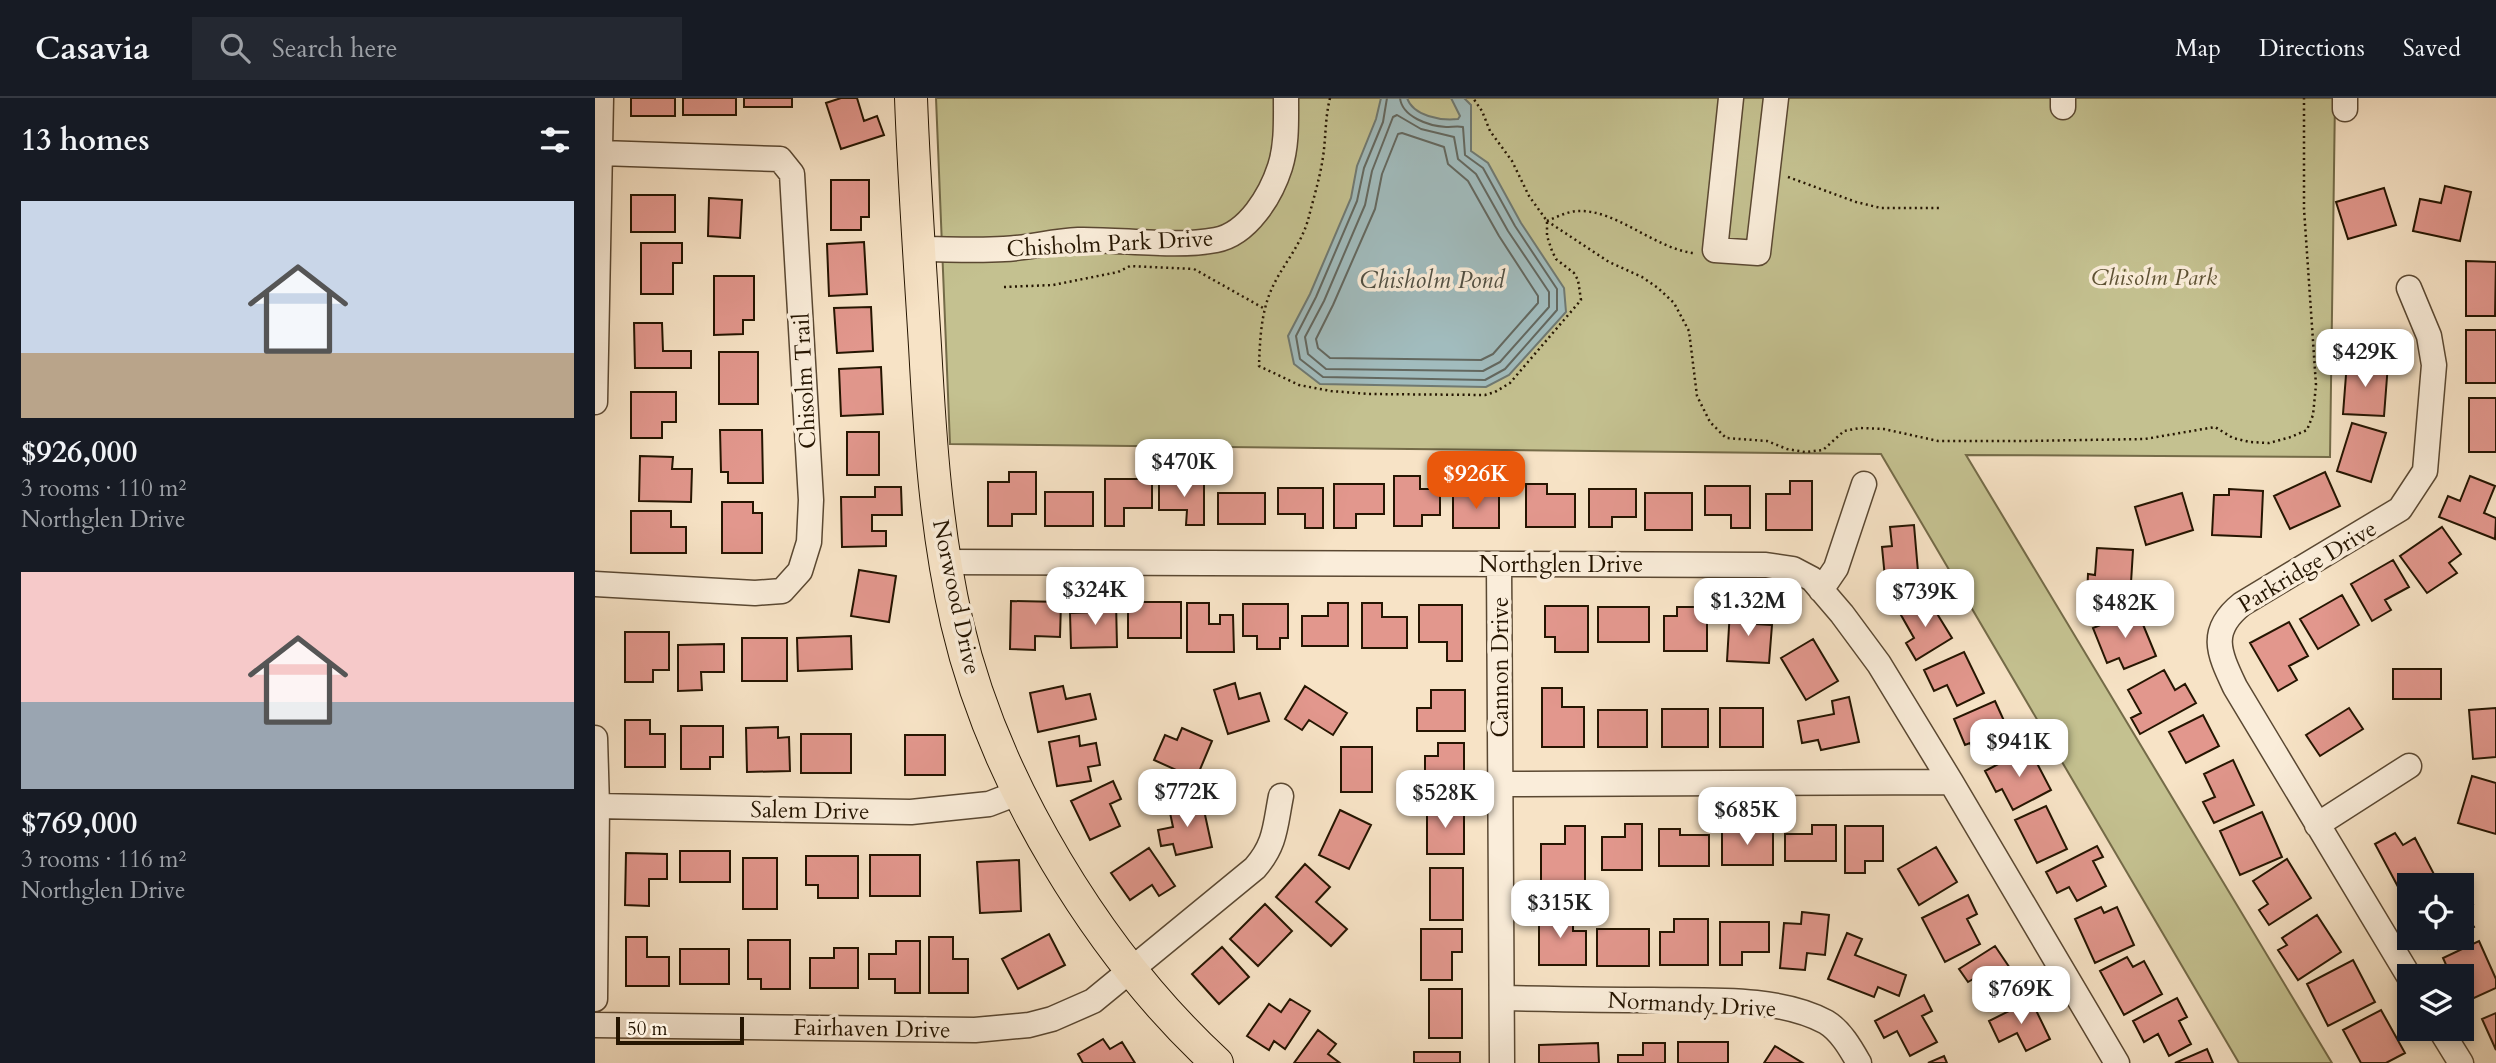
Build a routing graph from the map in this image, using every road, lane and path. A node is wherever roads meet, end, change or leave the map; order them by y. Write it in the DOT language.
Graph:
graph roads {
  1 [pos="601,98"];
  2 [pos="911,98"];
  3 [pos="1286,98"];
  4 [pos="1330,98"];
  5 [pos="1473,98"];
  6 [pos="1731,98"];
  7 [pos="1776,98"];
  8 [pos="2304,98"];
  9 [pos="601,153"];
  10 [pos="1788,177"];
  11 [pos="1943,208"];
  12 [pos="1547,221"];
  13 [pos="919,249"];
  14 [pos="1693,253"];
  15 [pos="1004,287"];
  16 [pos="2409,288"];
  17 [pos="1265,309"];
  18 [pos="595,402"];
  19 [pos="1864,484"];
  20 [pos="944,562"];
  21 [pos="1499,564"];
  22 [pos="595,583"];
  23 [pos="1821,590"];
  24 [pos="595,738"];
  25 [pos="2409,766"];
  26 [pos="1951,782"];
  27 [pos="1501,785"];
  28 [pos="1020,792"];
  29 [pos="1280,796"];
  30 [pos="597,806"];
  31 [pos="2317,825"];
  32 [pos="2401,964"];
  33 [pos="1131,968"];
  34 [pos="1503,998"];
  35 [pos="595,999"];
  36 [pos="595,1025"];
  37 [pos="2447,1041"];
  38 [pos="1217,1063"];
  39 [pos="1502,1063"];
  40 [pos="1859,1063"];
  41 [pos="2117,1063"];
  42 [pos="2461,1063"];
  1 -- 9 [label="street"];
  2 -- 13 [label="main road, Norwood Drive"];
  3 -- 13 [label="street, Chisholm Park Drive"];
  4 -- 17 [label="path"];
  5 -- 12 [label="path"];
  6 -- 7 [label="street"];
  8 -- 12 [label="path"];
  9 -- 18 [label="street"];
  9 -- 22 [label="street, Chisolm Trail"];
  10 -- 11 [label="path"];
  12 -- 14 [label="path"];
  12 -- 17 [label="path"];
  13 -- 20 [label="main road, Norwood Drive"];
  15 -- 17 [label="path"];
  16 -- 31 [label="street, Parkridge Drive"];
  19 -- 23 [label="street"];
  20 -- 21 [label="street, Northglen Drive"];
  20 -- 28 [label="main road, Norwood Drive"];
  21 -- 23 [label="street, Northglen Drive"];
  21 -- 27 [label="street, Cannon Drive"];
  23 -- 26 [label="street, Northglen Drive"];
  24 -- 30 [label="street"];
  25 -- 31 [label="street"];
  26 -- 27 [label="street"];
  26 -- 41 [label="street, Northglen Drive"];
  27 -- 34 [label="street, Cannon Drive"];
  28 -- 30 [label="street, Salem Drive"];
  28 -- 33 [label="main road, Norwood Drive"];
  29 -- 33 [label="street, Fairhaven Drive"];
  30 -- 35 [label="street"];
  31 -- 32 [label="street, Parkridge Drive"];
  33 -- 36 [label="street, Fairhaven Drive"];
  33 -- 38 [label="main road, Norwood Drive"];
  34 -- 39 [label="street, Cannon Drive"];
  34 -- 40 [label="street, Normandy Drive"];
  37 -- 42 [label="street"];
}
